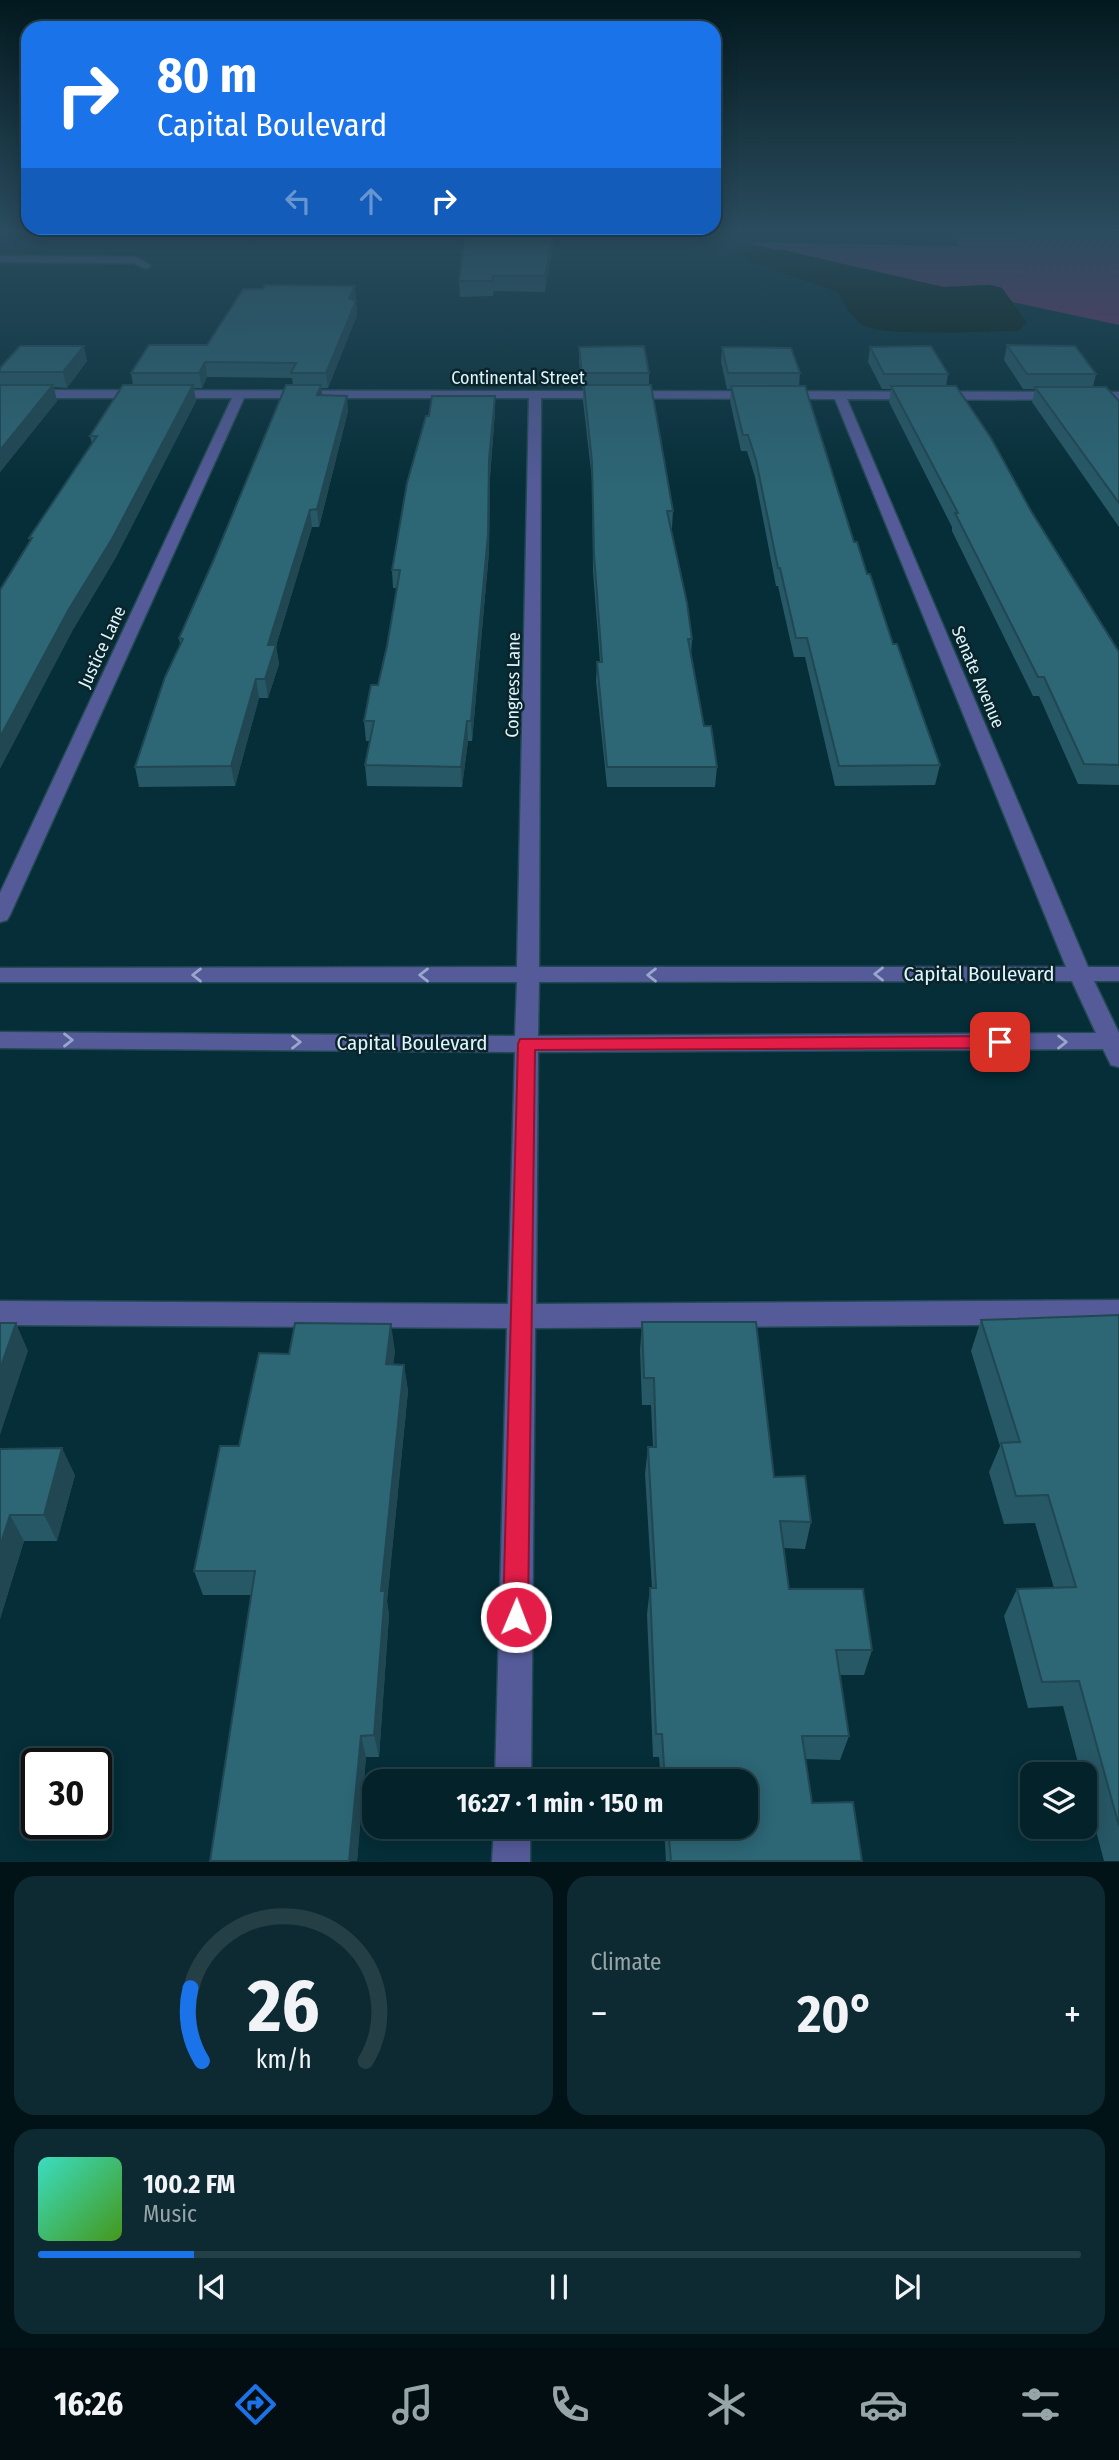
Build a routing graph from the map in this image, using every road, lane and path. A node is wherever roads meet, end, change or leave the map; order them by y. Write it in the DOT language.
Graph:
graph roads {
  1 [pos="0,394"];
  2 [pos="839,394"];
  3 [pos="239,395"];
  4 [pos="536,396"];
  5 [pos="1119,396"];
  6 [pos="0,915"];
  7 [pos="1080,974"];
  8 [pos="1119,974"];
  9 [pos="0,975"];
  10 [pos="528,975"];
  11 [pos="0,1040"];
  12 [pos="526,1044"];
  13 [pos="1116,1047"];
  14 [pos="1119,1312"];
  15 [pos="0,1313"];
  16 [pos="521,1316"];
  17 [pos="513,1769"];
  18 [pos="512,1839"];
  19 [pos="511,1861"];
  1 -- 3 [label="street, Continental Street"];
  2 -- 4 [label="street, Continental Street"];
  2 -- 5 [label="street, Continental Street"];
  2 -- 7 [label="street, Senate Avenue"];
  3 -- 4 [label="street, Continental Street"];
  3 -- 6 [label="street, Justice Lane"];
  4 -- 10 [label="street, Congress Lane"];
  7 -- 8 [label="street, Capital Boulevard"];
  7 -- 10 [label="street, Capital Boulevard, one-way"];
  7 -- 13 [label="street, Senate Avenue"];
  10 -- 9 [label="street, Capital Boulevard, one-way"];
  10 -- 12 [label="street, Congress Lane"];
  11 -- 12 [label="street, Capital Boulevard, one-way"];
  12 -- 13 [label="street, Capital Boulevard, one-way"];
  12 -- 16 [label="street, Congress Lane"];
  14 -- 16 [label="street"];
  15 -- 16 [label="street"];
  16 -- 17 [label="street, Congress Lane"];
  18 -- 19 [label="street"];
}
